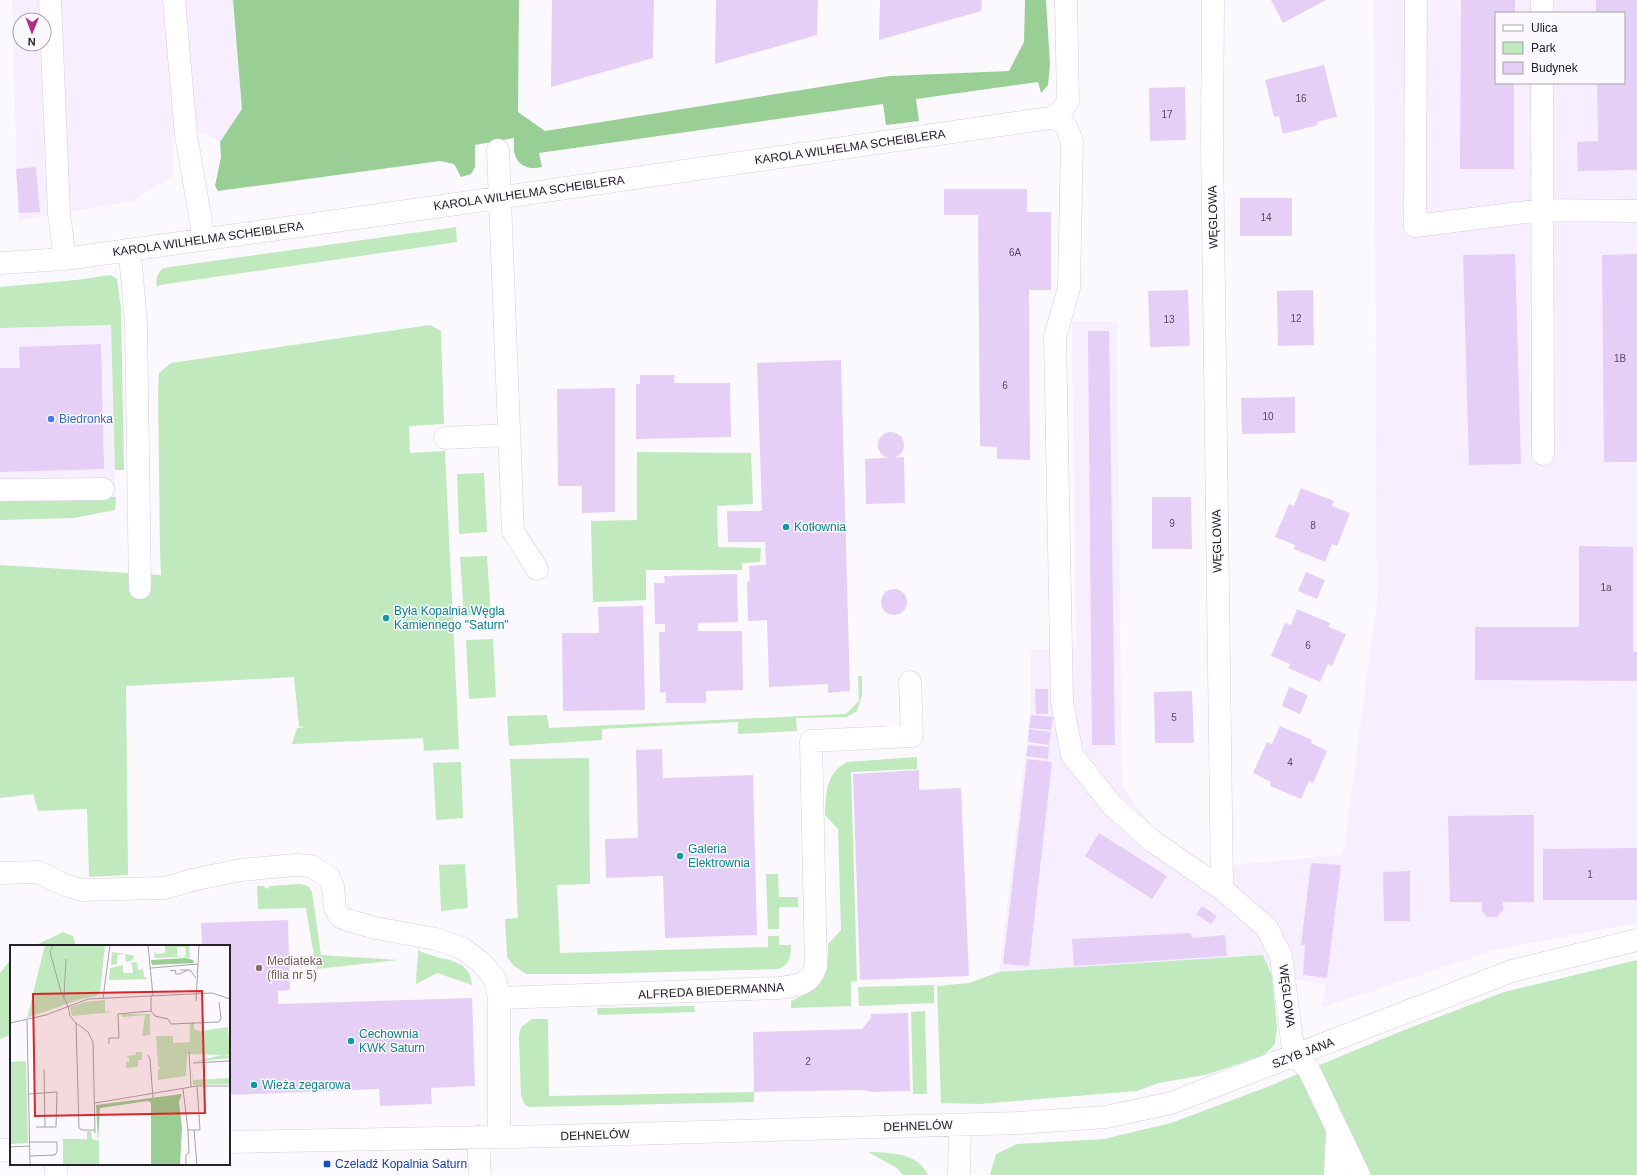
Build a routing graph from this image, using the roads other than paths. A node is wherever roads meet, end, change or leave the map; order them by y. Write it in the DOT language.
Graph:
graph roads {
  1 [pos="50,0"];
  2 [pos="174,0"];
  3 [pos="1066,0"];
  4 [pos="1213,0"];
  5 [pos="1416,0"];
  6 [pos="1542,0"];
  7 [pos="1542,12"];
  8 [pos="1542,84"];
  9 [pos="1057,115"];
  10 [pos="498,150"];
  11 [pos="500,197"];
  12 [pos="1542,210"];
  13 [pos="1637,212"];
  14 [pos="204,239"];
  15 [pos="127,250"];
  16 [pos="66,259"];
  17 [pos="0,263"];
  18 [pos="508,435"];
  19 [pos="445,438"];
  20 [pos="1543,454"];
  21 [pos="103,489"];
  22 [pos="0,490"];
  23 [pos="537,569"];
  24 [pos="140,588"];
  25 [pos="910,682"];
  26 [pos="0,873"];
  27 [pos="1222,889"];
  28 [pos="1637,940"];
  29 [pos="499,998"];
  30 [pos="1294,1056"];
  31 [pos="960,1125"];
  32 [pos="1337,1129"];
  33 [pos="489,1137"];
  34 [pos="230,1142"];
  35 [pos="480,1175"];
  36 [pos="959,1175"];
  37 [pos="1335,1175"];
  38 [pos="1359,1175"];
  1 -- 16 [label="street"];
  2 -- 14 [label="street"];
  3 -- 9 [label="street"];
  4 -- 27 [label="street, WĘGLOWA"];
  5 -- 12 [label="street"];
  6 -- 7 [label="street"];
  8 -- 12 [label="street"];
  9 -- 11 [label="street, KAROLA WILHELMA SCHEIBLERA"];
  9 -- 27 [label="street"];
  10 -- 11 [label="street"];
  11 -- 14 [label="street, KAROLA WILHELMA SCHEIBLERA"];
  11 -- 18 [label="street"];
  12 -- 13 [label="street"];
  12 -- 20 [label="street"];
  14 -- 15 [label="street, KAROLA WILHELMA SCHEIBLERA"];
  15 -- 16 [label="street, KAROLA WILHELMA SCHEIBLERA"];
  15 -- 24 [label="street"];
  16 -- 17 [label="street, KAROLA WILHELMA SCHEIBLERA"];
  18 -- 19 [label="street"];
  18 -- 23 [label="street"];
  21 -- 22 [label="street"];
  25 -- 29 [label="street, ALFREDA BIEDERMANNA"];
  26 -- 29 [label="street"];
  27 -- 30 [label="street, WĘGLOWA"];
  28 -- 30 [label="street, SZYB JANA"];
  29 -- 33 [label="street"];
  30 -- 31 [label="street, SZYB JANA"];
  30 -- 32 [label="street"];
  31 -- 33 [label="street, DEHNELÓW"];
  31 -- 36 [label="street"];
  32 -- 37 [label="street"];
  32 -- 38 [label="street"];
  33 -- 34 [label="street, DEHNELÓW"];
  33 -- 35 [label="street"];
}
